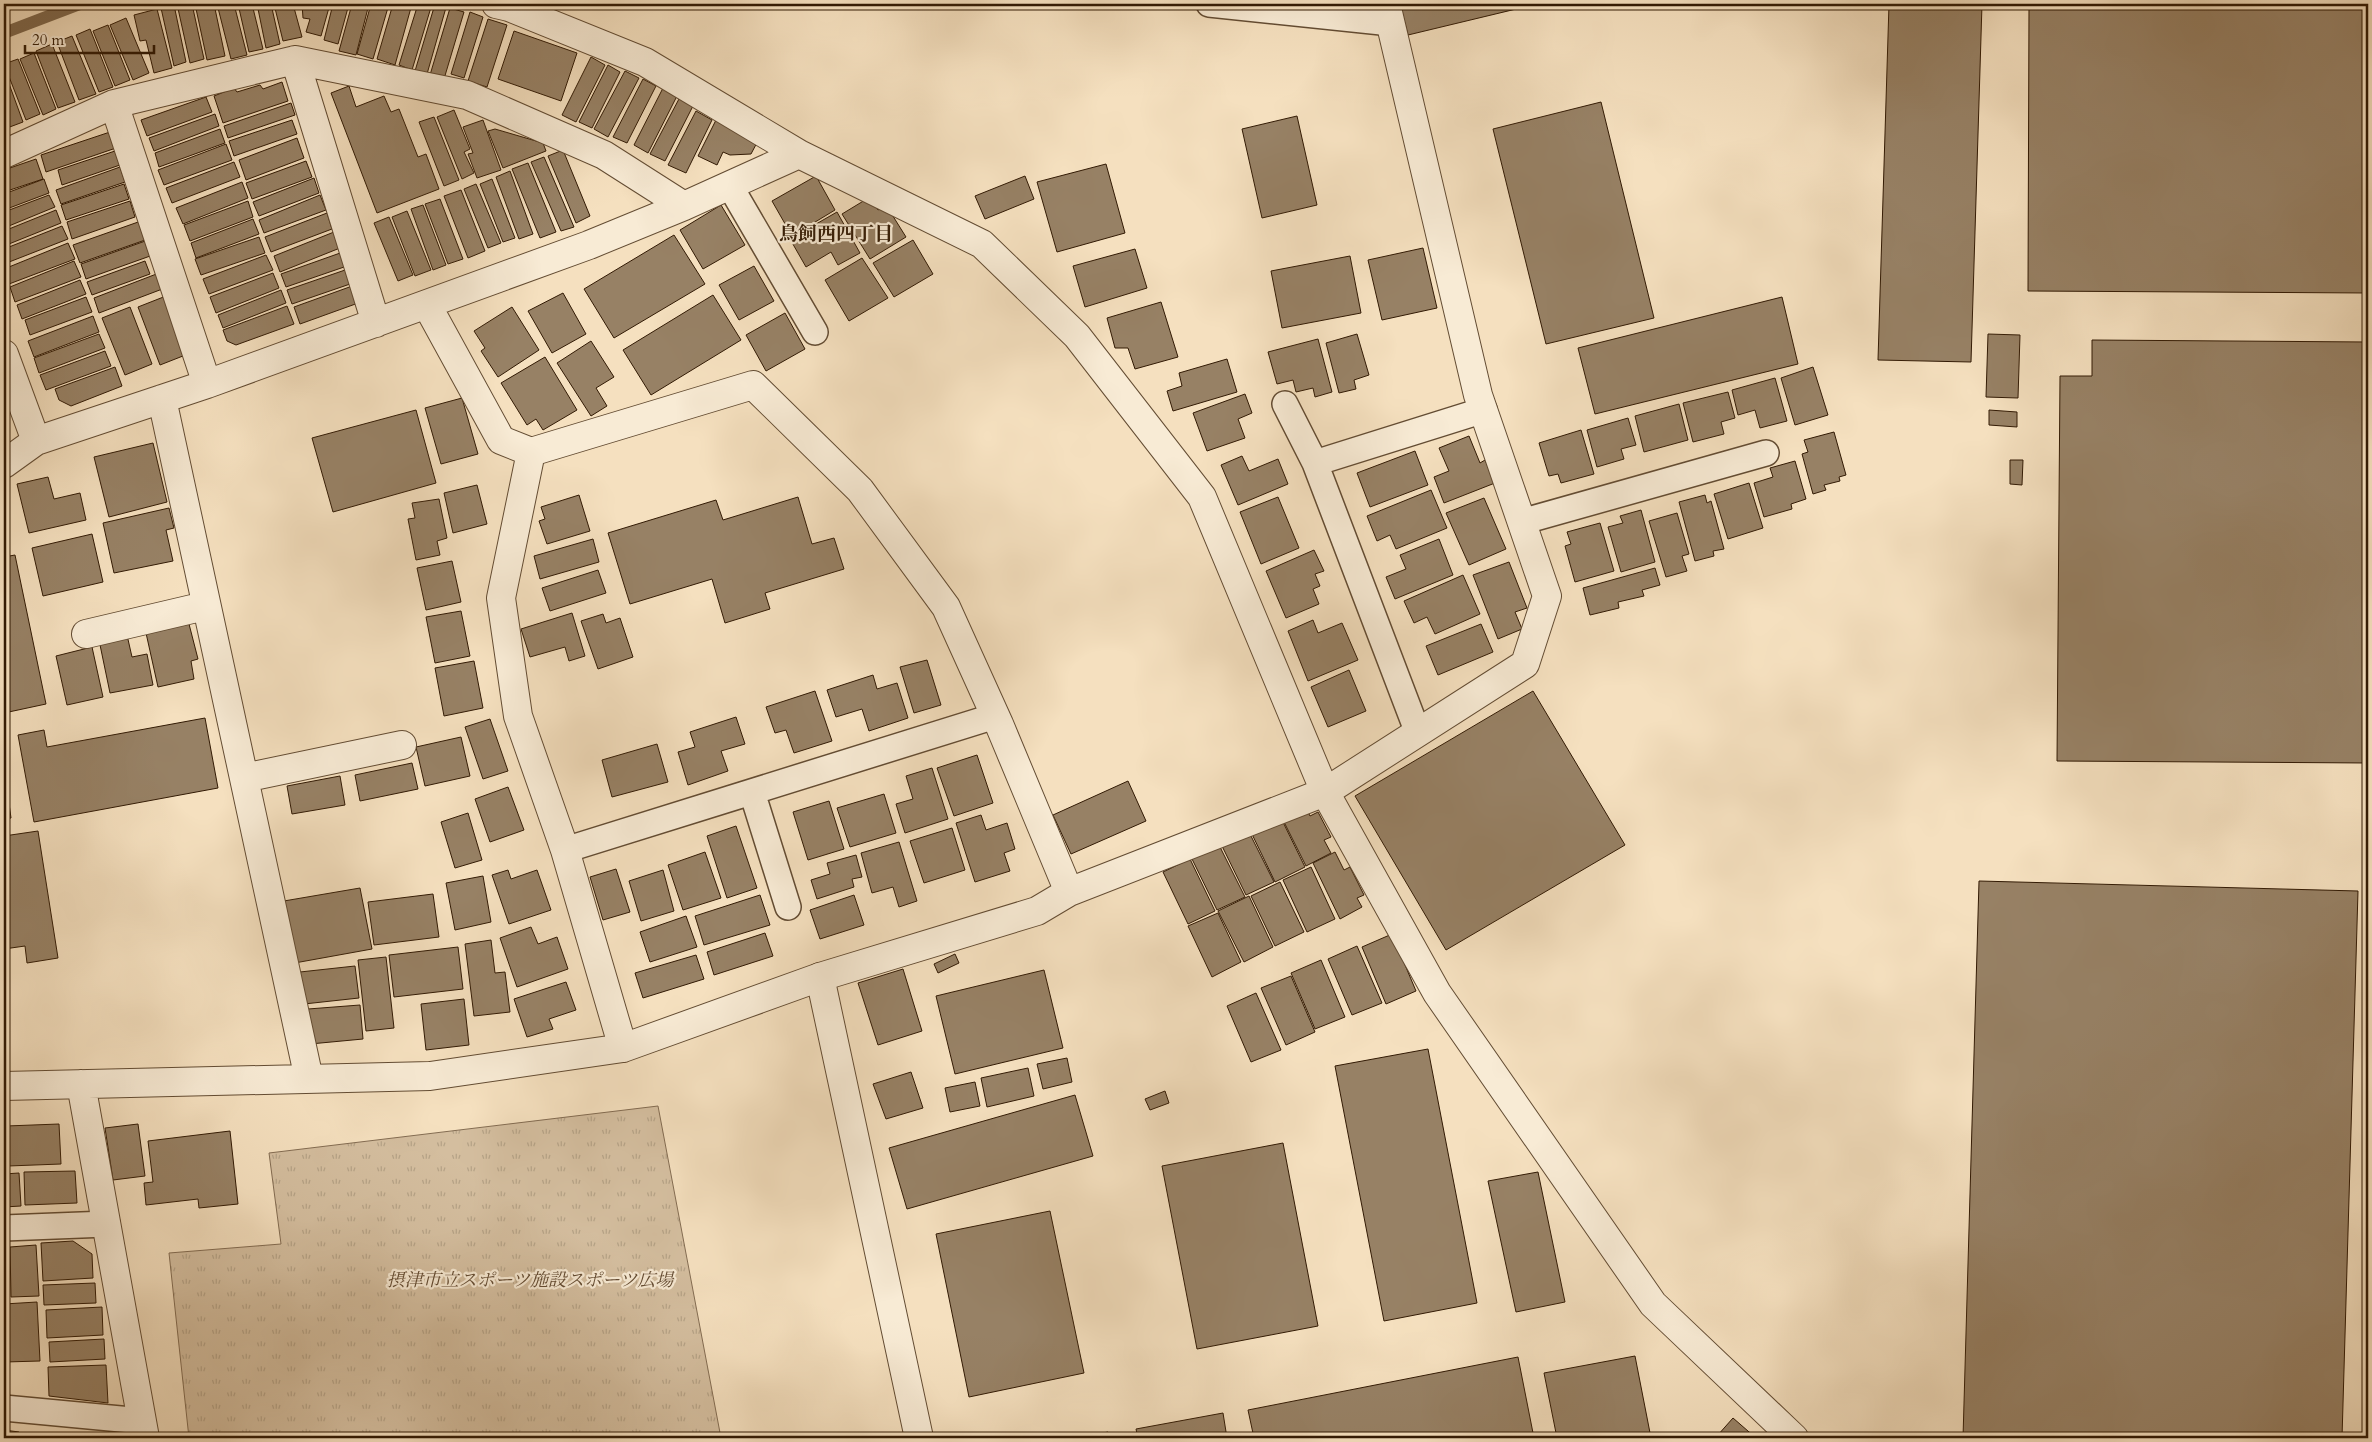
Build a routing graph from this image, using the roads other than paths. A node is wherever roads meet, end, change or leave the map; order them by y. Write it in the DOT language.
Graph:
graph roads {
  1 [pos="496,4"];
  2 [pos="1209,4"];
  3 [pos="1388,14"];
  4 [pos="294,60"];
  5 [pos="114,104"];
  6 [pos="4,154"];
  7 [pos="799,154"];
  8 [pos="730,186"];
  9 [pos="684,206"];
  10 [pos="427,305"];
  11 [pos="376,323"];
  12 [pos="815,332"];
  13 [pos="4,354"];
  14 [pos="207,384"];
  15 [pos="162,399"];
  16 [pos="1285,404"];
  17 [pos="1484,410"];
  18 [pos="36,441"];
  19 [pos="530,452"];
  20 [pos="1766,453"];
  21 [pos="1315,463"];
  22 [pos="4,464"];
  23 [pos="1522,522"];
  24 [pos="205,606"];
  25 [pos="86,634"];
  26 [pos="995,716"];
  27 [pos="1418,733"];
  28 [pos="402,745"];
  29 [pos="244,778"];
  30 [pos="752,792"];
  31 [pos="1325,792"];
  32 [pos="565,850"];
  33 [pos="1069,892"];
  34 [pos="788,906"];
  35 [pos="820,977"];
  36 [pos="623,1048"];
  37 [pos="308,1079"];
  38 [pos="81,1084"];
  39 [pos="4,1086"];
  40 [pos="107,1224"];
  41 [pos="4,1228"];
  42 [pos="4,1408"];
  43 [pos="143,1430"];
  44 [pos="919,1438"];
  45 [pos="1794,1438"];
  1 -- 7 [label="street"];
  2 -- 3 [label="lane"];
  3 -- 17 [label="street"];
  4 -- 5 [label="street"];
  4 -- 9 [label="street"];
  4 -- 11 [label="street"];
  5 -- 6 [label="street"];
  5 -- 14 [label="street"];
  7 -- 8 [label="street"];
  7 -- 31 [label="street"];
  8 -- 9 [label="street"];
  8 -- 12 [label="lane"];
  9 -- 10 [label="street"];
  10 -- 11 [label="street"];
  10 -- 19 [label="street"];
  11 -- 14 [label="street"];
  13 -- 18 [label="street"];
  14 -- 15 [label="street"];
  15 -- 18 [label="street"];
  15 -- 24 [label="street"];
  16 -- 21 [label="lane"];
  17 -- 21 [label="lane"];
  17 -- 23 [label="street"];
  18 -- 22 [label="street"];
  19 -- 26 [label="street"];
  19 -- 32 [label="street"];
  20 -- 23 [label="lane"];
  21 -- 27 [label="lane"];
  23 -- 27 [label="street"];
  24 -- 25 [label="street"];
  24 -- 29 [label="street"];
  26 -- 30 [label="lane"];
  26 -- 33 [label="street"];
  27 -- 31 [label="street"];
  28 -- 29 [label="street"];
  29 -- 37 [label="street"];
  30 -- 32 [label="lane"];
  30 -- 34 [label="lane"];
  31 -- 33 [label="street"];
  31 -- 45 [label="street"];
  32 -- 36 [label="street"];
  33 -- 35 [label="street"];
  35 -- 36 [label="street"];
  35 -- 44 [label="street"];
  36 -- 37 [label="street"];
  37 -- 38 [label="street"];
  38 -- 39 [label="street"];
  38 -- 40 [label="street"];
  40 -- 41 [label="lane"];
  40 -- 43 [label="street"];
  42 -- 43 [label="lane"];
}
